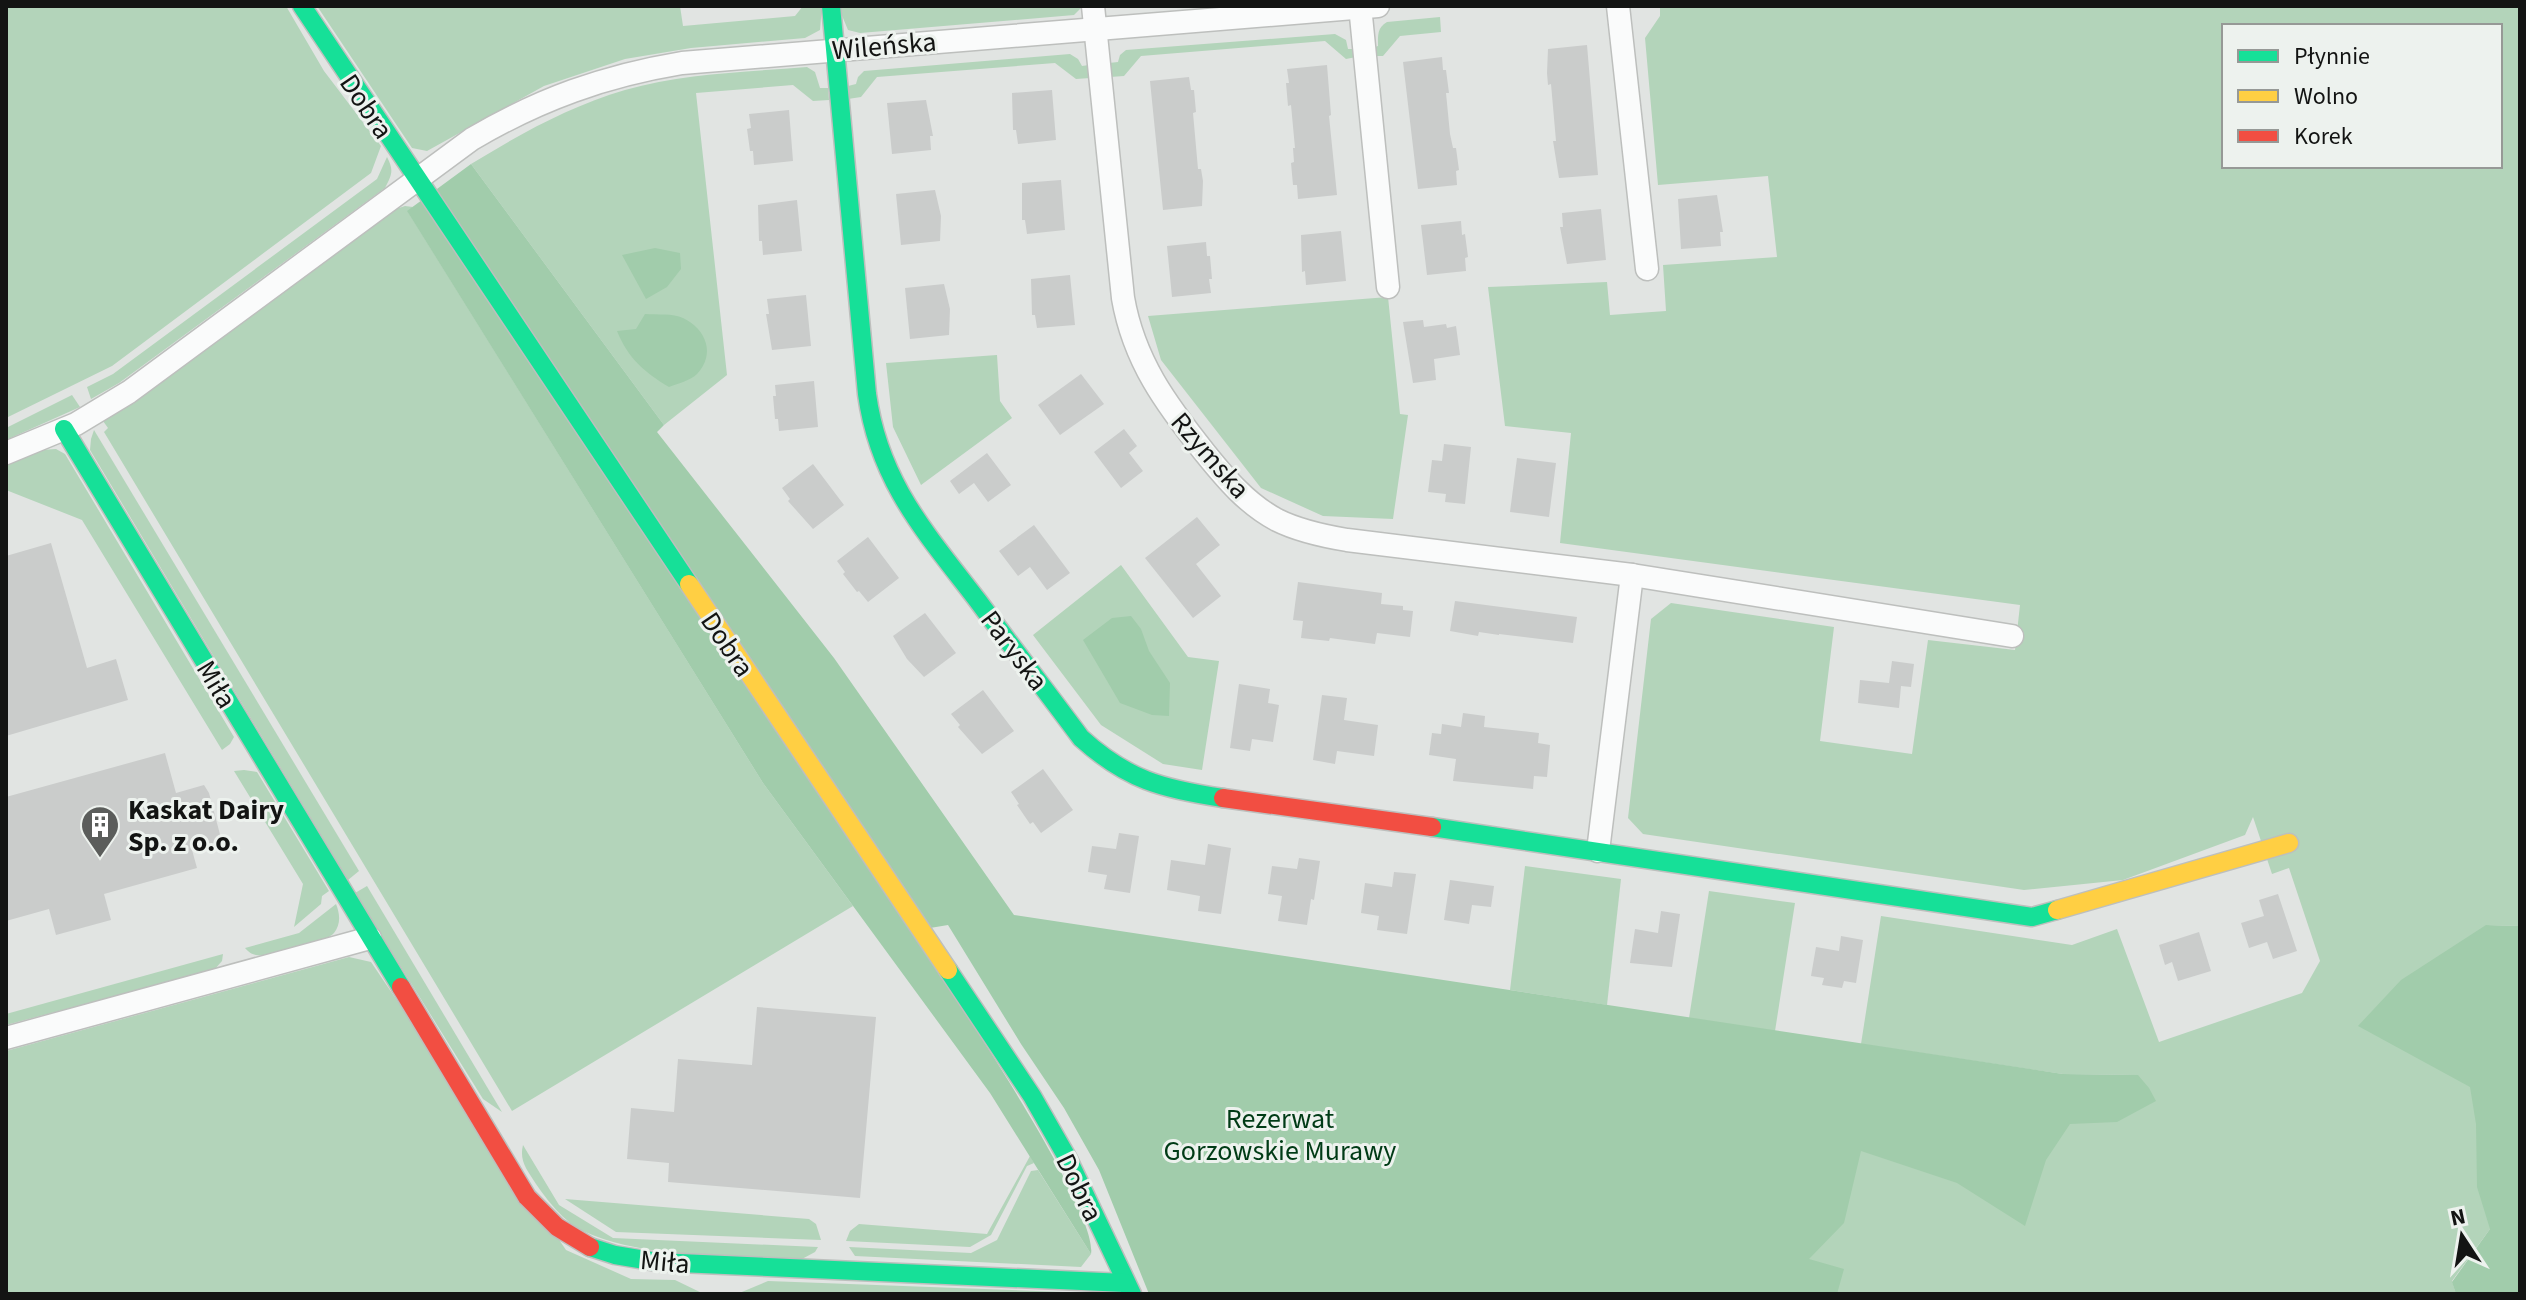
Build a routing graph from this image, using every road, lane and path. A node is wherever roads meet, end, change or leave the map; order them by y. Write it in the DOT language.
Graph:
graph roads {
  1 [pos="302,6"];
  2 [pos="831,6"];
  3 [pos="1366,6"];
  4 [pos="1618,6"];
  5 [pos="1094,17"];
  6 [pos="835,49"];
  7 [pos="416,179"];
  8 [pos="1647,269"];
  9 [pos="1388,287"];
  10 [pos="64,429"];
  11 [pos="6,453"];
  12 [pos="1632,575"];
  13 [pos="2012,636"];
  14 [pos="2289,843"];
  15 [pos="1598,851"];
  16 [pos="370,938"];
  17 [pos="6,1038"];
  18 [pos="1129,1288"];
  1 -- 7 [label="street, Dobra"];
  2 -- 6 [label="street, Paryska"];
  3 -- 5 [label="street, Wileńska"];
  3 -- 9 [label="street"];
  4 -- 8 [label="street"];
  5 -- 6 [label="street, Wileńska"];
  5 -- 12 [label="street, Rzymska"];
  6 -- 7 [label="street, Wileńska"];
  6 -- 15 [label="street, Paryska"];
  7 -- 10 [label="street"];
  7 -- 18 [label="street, Dobra"];
  10 -- 11 [label="street"];
  10 -- 16 [label="street, Miła"];
  12 -- 13 [label="street, Rzymska"];
  12 -- 15 [label="street"];
  14 -- 15 [label="street, Paryska"];
  16 -- 17 [label="street"];
  16 -- 18 [label="street, Miła"];
}
